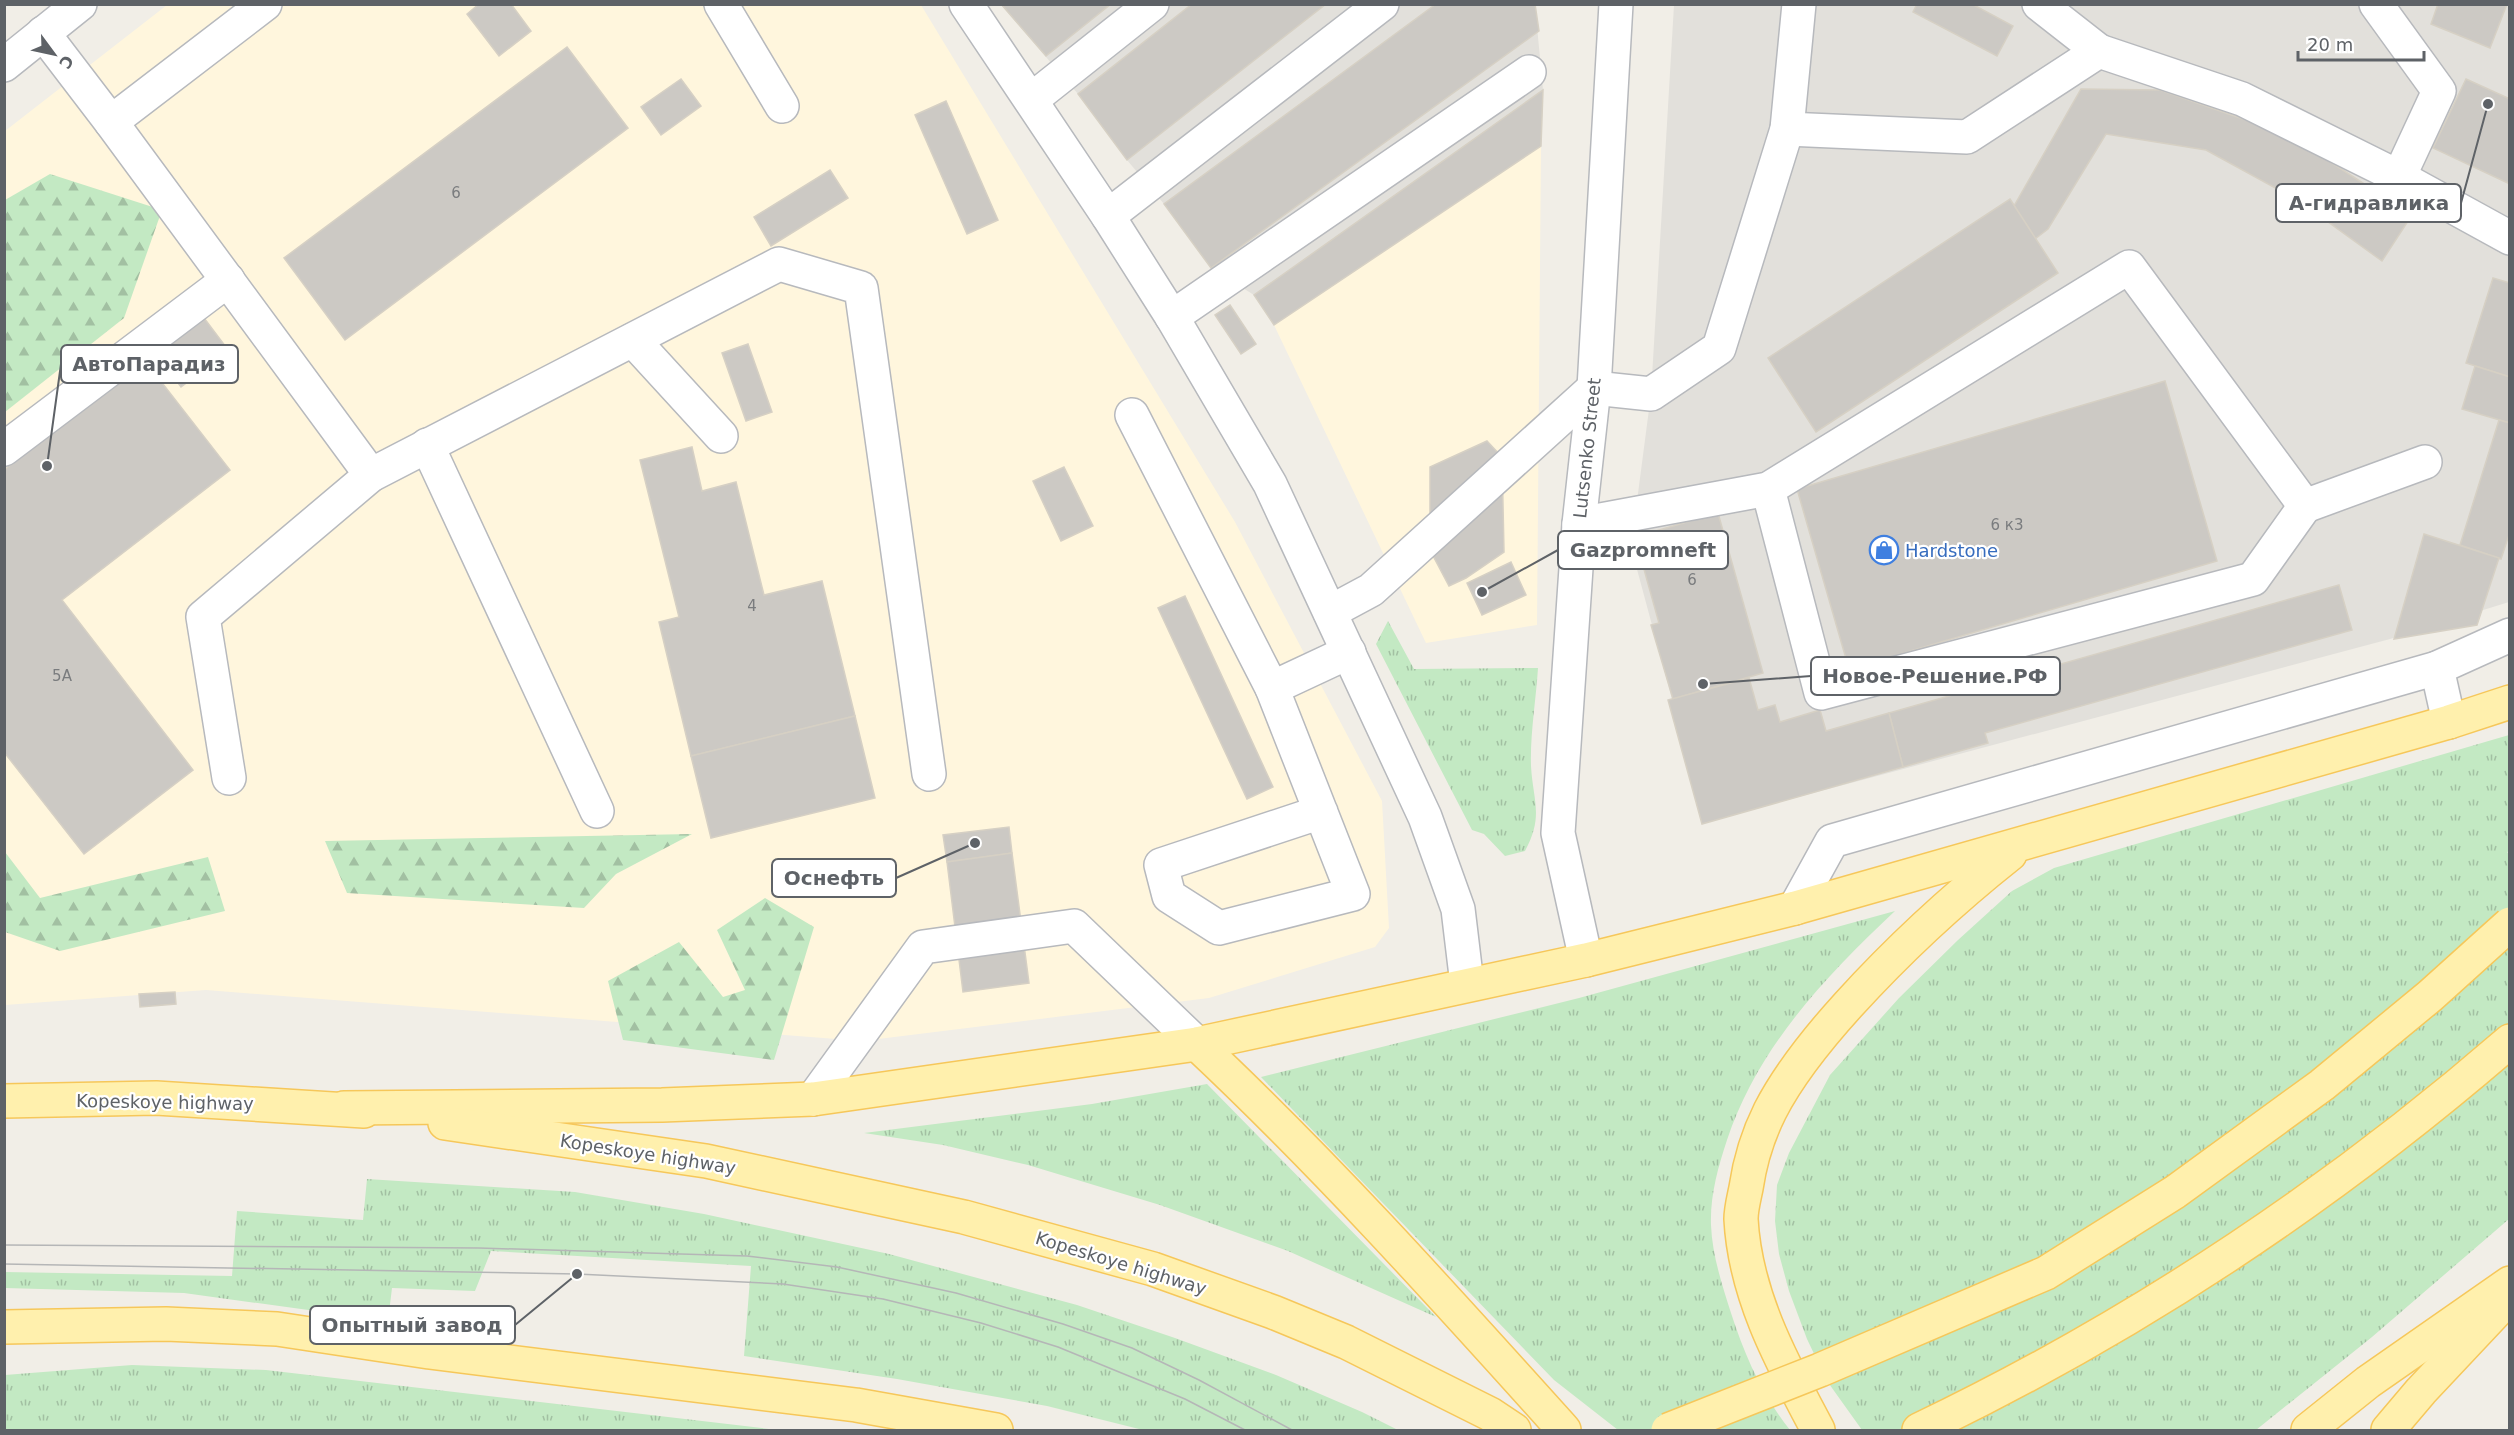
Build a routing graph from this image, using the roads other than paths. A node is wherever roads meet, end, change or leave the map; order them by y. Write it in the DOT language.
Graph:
graph roads {
  1 [pos="80,4"];
  2 [pos="265,4"];
  3 [pos="721,4"];
  4 [pos="966,4"];
  5 [pos="1152,4"];
  6 [pos="1382,4"];
  7 [pos="1616,4"];
  8 [pos="1799,4"];
  9 [pos="2039,4"];
  10 [pos="2376,4"];
  11 [pos="43,33"];
  12 [pos="2099,51"];
  13 [pos="4,65"];
  14 [pos="1529,72"];
  15 [pos="1031,100"];
  16 [pos="782,106"];
  17 [pos="111,122"];
  18 [pos="1787,129"];
  19 [pos="2399,177"];
  20 [pos="1108,216"];
  21 [pos="2510,238"];
  22 [pos="228,280"];
  23 [pos="1172,317"];
  24 [pos="633,340"];
  25 [pos="1594,388"];
  26 [pos="1132,415"];
  27 [pos="721,436"];
  28 [pos="427,445"];
  29 [pos="4,449"];
  30 [pos="2425,462"];
  31 [pos="371,475"];
  32 [pos="1768,489"];
  33 [pos="2305,506"];
  34 [pos="1579,524"];
  35 [pos="1330,612"];
  36 [pos="2510,635"];
  37 [pos="1349,652"];
  38 [pos="2437,668"];
  39 [pos="1272,688"];
  40 [pos="2510,702"];
  41 [pos="2449,722"];
  42 [pos="930,774"];
  43 [pos="229,778"];
  44 [pos="597,811"];
  45 [pos="1321,812"];
  46 [pos="2023,843"];
  47 [pos="1795,908"];
  48 [pos="2510,924"];
  49 [pos="1586,960"];
  50 [pos="1467,984"];
  51 [pos="2510,1041"];
  52 [pos="1197,1044"];
  53 [pos="813,1099"];
  54 [pos="4,1101"];
  55 [pos="344,1108"];
  56 [pos="2510,1283"];
  57 [pos="2510,1296"];
  58 [pos="4,1327"];
  59 [pos="996,1431"];
  60 [pos="1514,1431"];
  61 [pos="1564,1431"];
  62 [pos="1668,1431"];
  63 [pos="1818,1431"];
  64 [pos="1919,1431"];
  65 [pos="2308,1431"];
  66 [pos="2388,1431"];
  1 -- 11 [label="street"];
  2 -- 17 [label="street"];
  3 -- 16 [label="street"];
  4 -- 15 [label="street"];
  5 -- 15 [label="street"];
  6 -- 20 [label="street"];
  7 -- 25 [label="street, Lutsenko Street"];
  8 -- 18 [label="street"];
  9 -- 12 [label="street"];
  10 -- 19 [label="street"];
  11 -- 13 [label="street"];
  11 -- 17 [label="street"];
  12 -- 18 [label="street"];
  12 -- 19 [label="street"];
  14 -- 23 [label="street"];
  15 -- 20 [label="street"];
  17 -- 22 [label="street"];
  18 -- 25 [label="street"];
  19 -- 21 [label="street"];
  20 -- 23 [label="street"];
  22 -- 29 [label="street"];
  22 -- 31 [label="street"];
  23 -- 35 [label="street"];
  24 -- 27 [label="street"];
  24 -- 28 [label="street"];
  24 -- 42 [label="street"];
  25 -- 34 [label="street, Lutsenko Street"];
  25 -- 35 [label="street"];
  26 -- 39 [label="street"];
  28 -- 31 [label="street"];
  28 -- 44 [label="street"];
  30 -- 33 [label="street"];
  31 -- 43 [label="street"];
  32 -- 33 [label="street"];
  32 -- 33 [label="street"];
  32 -- 34 [label="street"];
  34 -- 49 [label="street, Lutsenko Street"];
  35 -- 37 [label="street"];
  36 -- 38 [label="street"];
  37 -- 39 [label="street"];
  37 -- 50 [label="street"];
  38 -- 41 [label="street"];
  38 -- 47 [label="street"];
  39 -- 45 [label="street"];
  40 -- 41 [label="main road"];
  41 -- 46 [label="main road"];
  45 -- 45 [label="street"];
  46 -- 47 [label="main road"];
  46 -- 63 [label="main road"];
  47 -- 49 [label="main road"];
  48 -- 62 [label="main road, bridge"];
  49 -- 50 [label="main road"];
  50 -- 52 [label="main road"];
  51 -- 64 [label="main road"];
  52 -- 53 [label="main road"];
  52 -- 53 [label="street"];
  52 -- 61 [label="main road"];
  53 -- 55 [label="main road"];
  54 -- 55 [label="main road, Kopeskoye highway"];
  55 -- 60 [label="main road, Kopeskoye highway"];
  56 -- 65 [label="main road"];
  57 -- 66 [label="main road"];
  58 -- 59 [label="main road"];
}
